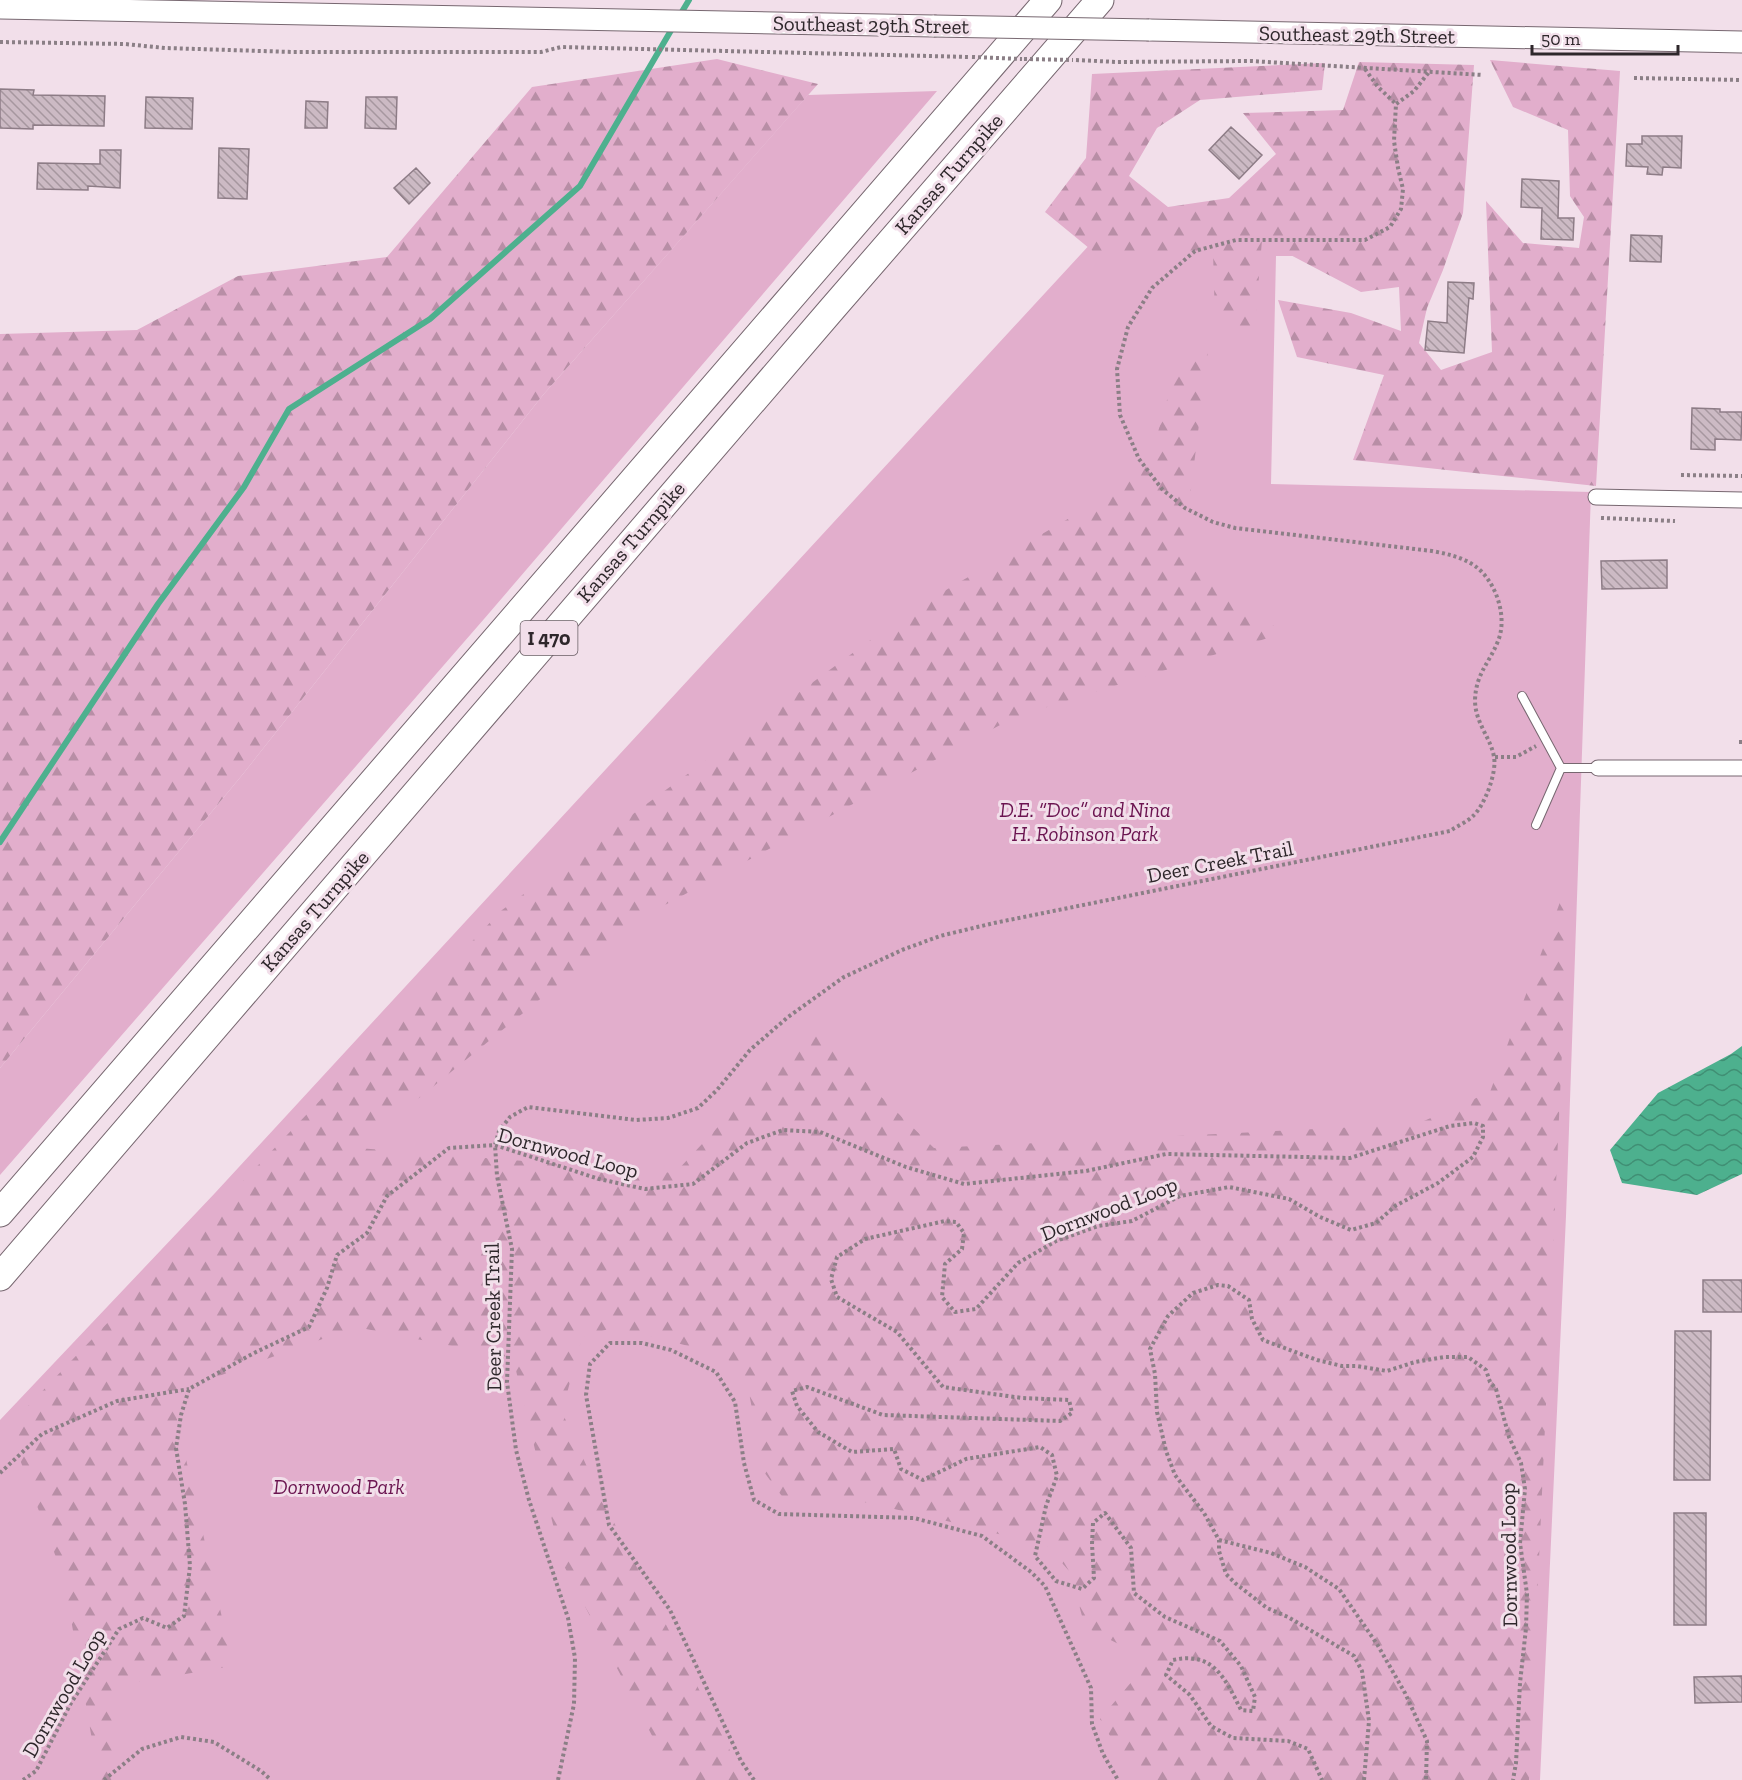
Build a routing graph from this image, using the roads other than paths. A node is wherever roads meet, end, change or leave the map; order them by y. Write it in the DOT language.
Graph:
graph roads {
  1 [pos="1048,0"];
  2 [pos="1100,0"];
  3 [pos="0,8"];
  4 [pos="1742,42"];
  5 [pos="1596,497"];
  6 [pos="1742,500"];
  7 [pos="1522,696"];
  8 [pos="1561,768"];
  9 [pos="1598,768"];
  10 [pos="1742,768"];
  11 [pos="1536,825"];
  12 [pos="0,1214"];
  13 [pos="0,1277"];
  1 -- 12 [label="highway, Kansas Turnpike / I 470"];
  2 -- 13 [label="highway, Kansas Turnpike / I 470"];
  3 -- 4 [label="main road, Southeast 29th Street, bridge"];
  5 -- 6 [label="street"];
  7 -- 8 [label="lane"];
  8 -- 9 [label="lane"];
  8 -- 11 [label="lane"];
  9 -- 10 [label="street"];
}
